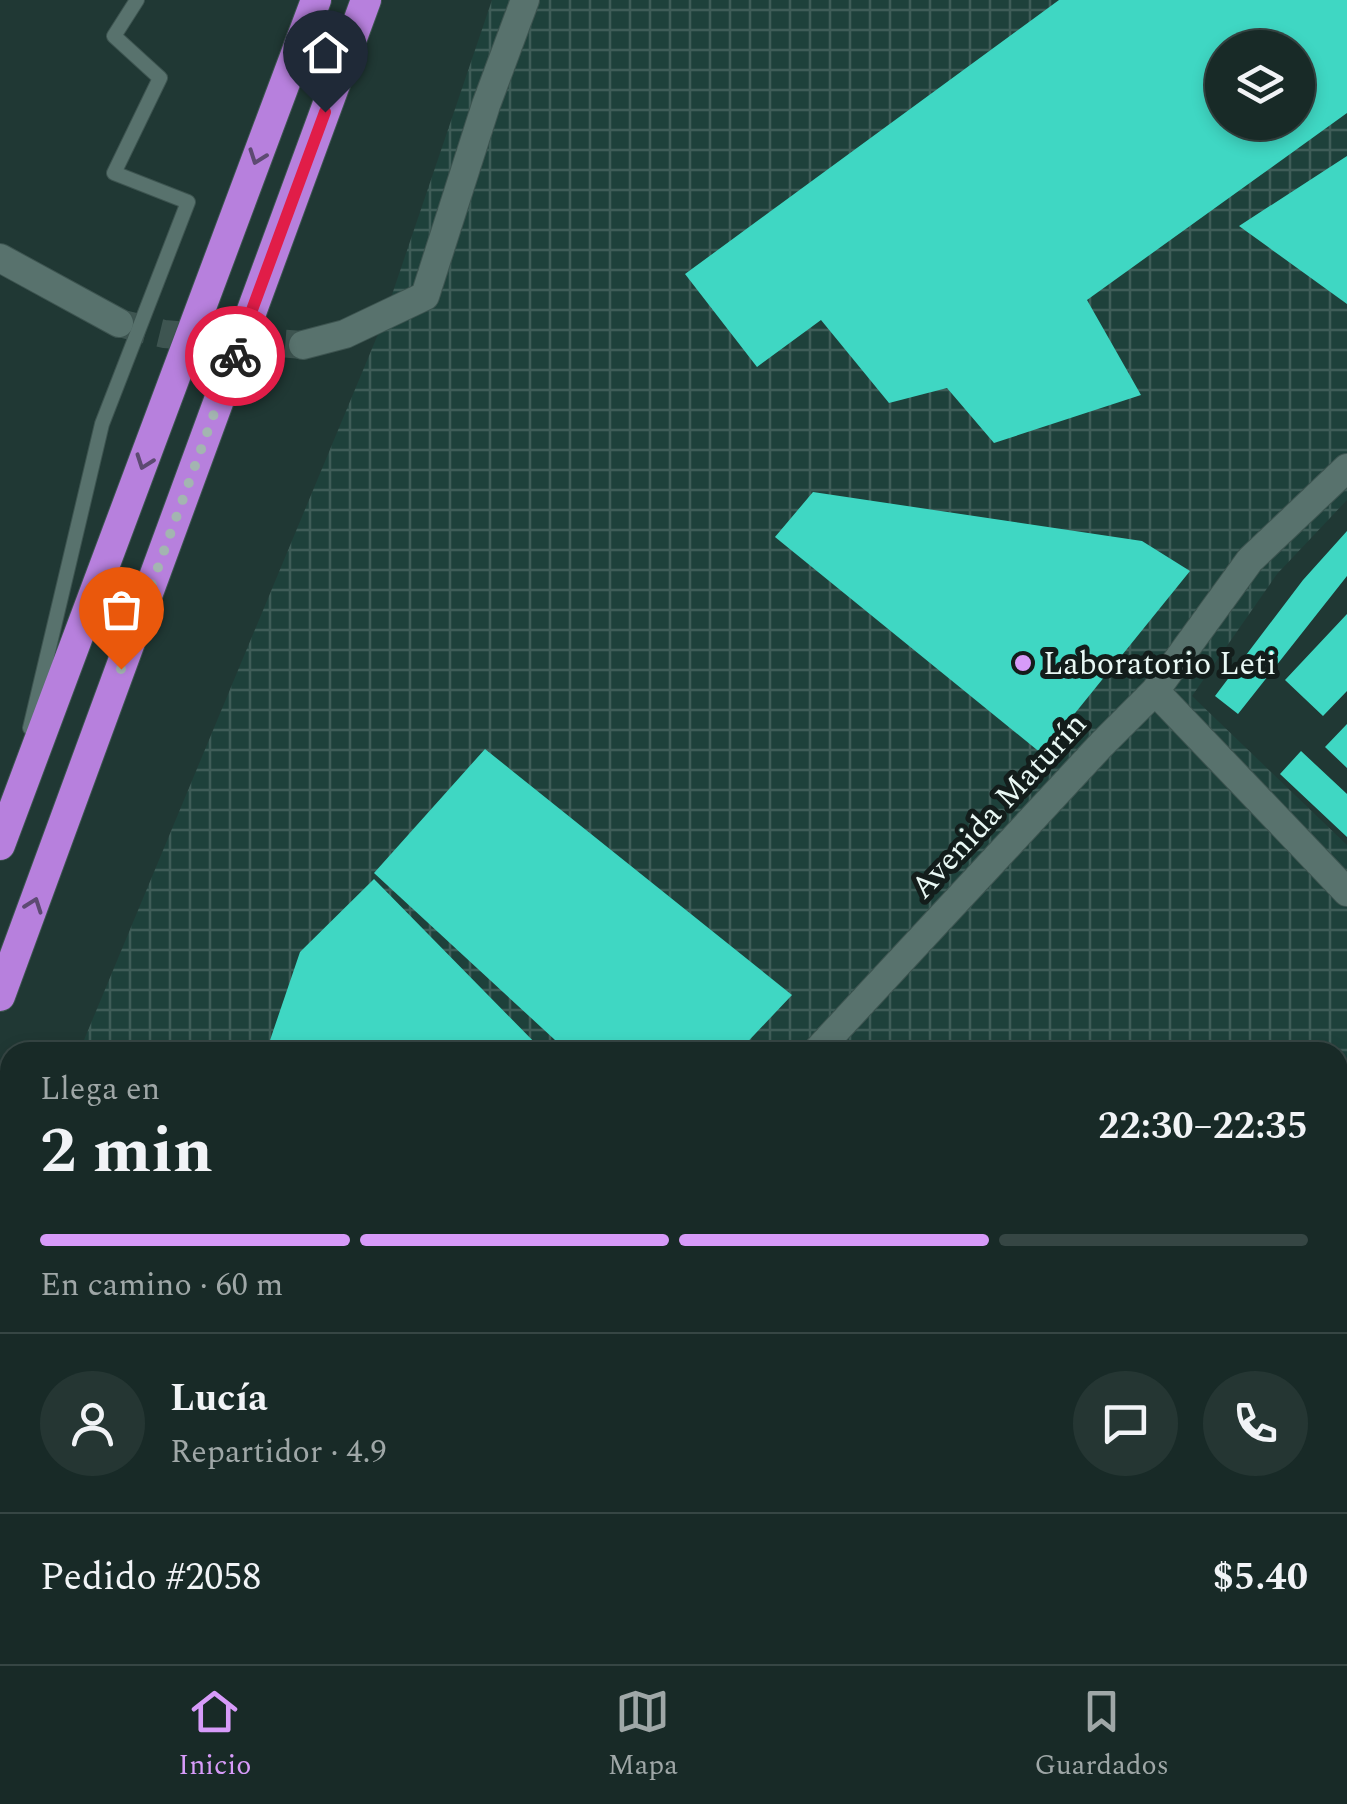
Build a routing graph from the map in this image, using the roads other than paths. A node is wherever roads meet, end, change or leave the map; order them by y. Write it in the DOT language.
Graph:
graph roads {
  1 [pos="137,0"];
  2 [pos="316,0"];
  3 [pos="366,0"];
  4 [pos="525,0"];
  5 [pos="0,258"];
  6 [pos="119,322"];
  7 [pos="303,345"];
  8 [pos="1347,468"];
  9 [pos="1155,691"];
  10 [pos="3,838"];
  11 [pos="1347,892"];
  12 [pos="0,996"];
  13 [pos="825,1042"];
  1 -- 10 [label="lane"];
  2 -- 10 [label="highway, one-way"];
  12 -- 3 [label="highway, one-way"];
  4 -- 7 [label="street"];
  5 -- 6 [label="street"];
  8 -- 9 [label="street, Avenida Maturín"];
  9 -- 11 [label="street"];
  9 -- 13 [label="street, Avenida Maturín"];
}
